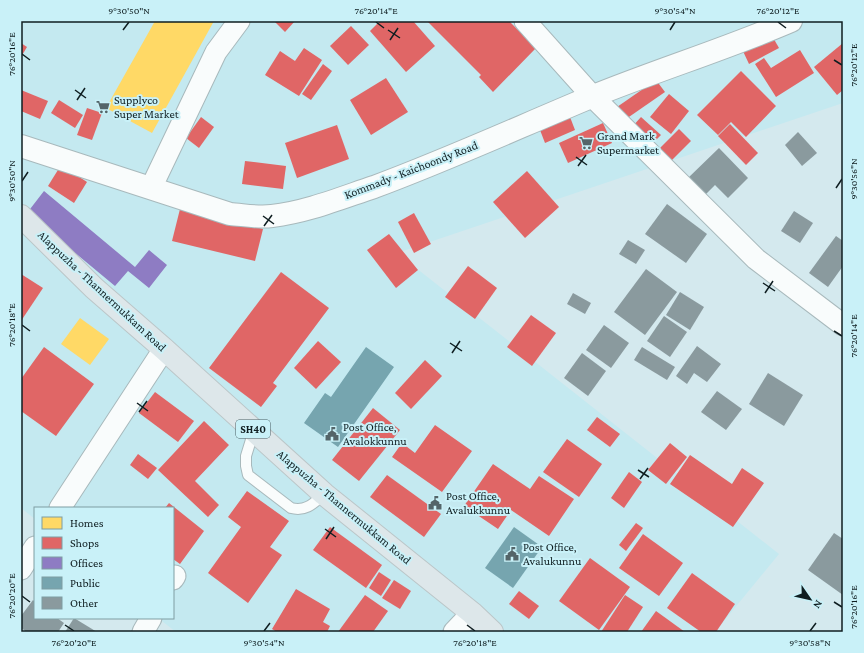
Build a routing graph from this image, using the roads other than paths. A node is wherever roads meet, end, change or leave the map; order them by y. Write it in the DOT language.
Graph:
graph roads {
  1 [pos="239,21"];
  2 [pos="525,21"];
  3 [pos="791,21"];
  4 [pos="593,97"];
  5 [pos="21,146"];
  6 [pos="151,188"];
  7 [pos="21,216"];
  8 [pos="843,325"];
  9 [pos="164,349"];
  10 [pos="254,430"];
  11 [pos="324,494"];
  12 [pos="61,507"];
  13 [pos="34,549"];
  14 [pos="21,569"];
  15 [pos="472,613"];
  16 [pos="150,619"];
  17 [pos="143,632"];
  18 [pos="454,632"];
  19 [pos="492,632"];
  1 -- 6 [label="street"];
  2 -- 4 [label="street"];
  3 -- 4 [label="main road, Kommady - Kaichoondy Road"];
  4 -- 6 [label="main road, Kommady - Kaichoondy Road"];
  4 -- 8 [label="street"];
  5 -- 6 [label="main road, Kommady - Kaichoondy Road"];
  7 -- 9 [label="main road, Alappuzha - Thannermukkam Road / SH40"];
  9 -- 10 [label="main road, Alappuzha - Thannermukkam Road / SH40"];
  9 -- 12 [label="street"];
  10 -- 11 [label="main road, Alappuzha - Thannermukkam Road / SH40"];
  10 -- 11 [label="lane"];
  11 -- 15 [label="main road, Alappuzha - Thannermukkam Road / SH40"];
  13 -- 14 [label="street"];
  15 -- 18 [label="street"];
  15 -- 19 [label="main road, Alappuzha - Thannermukkam Road / SH40"];
  16 -- 17 [label="street"];
}
